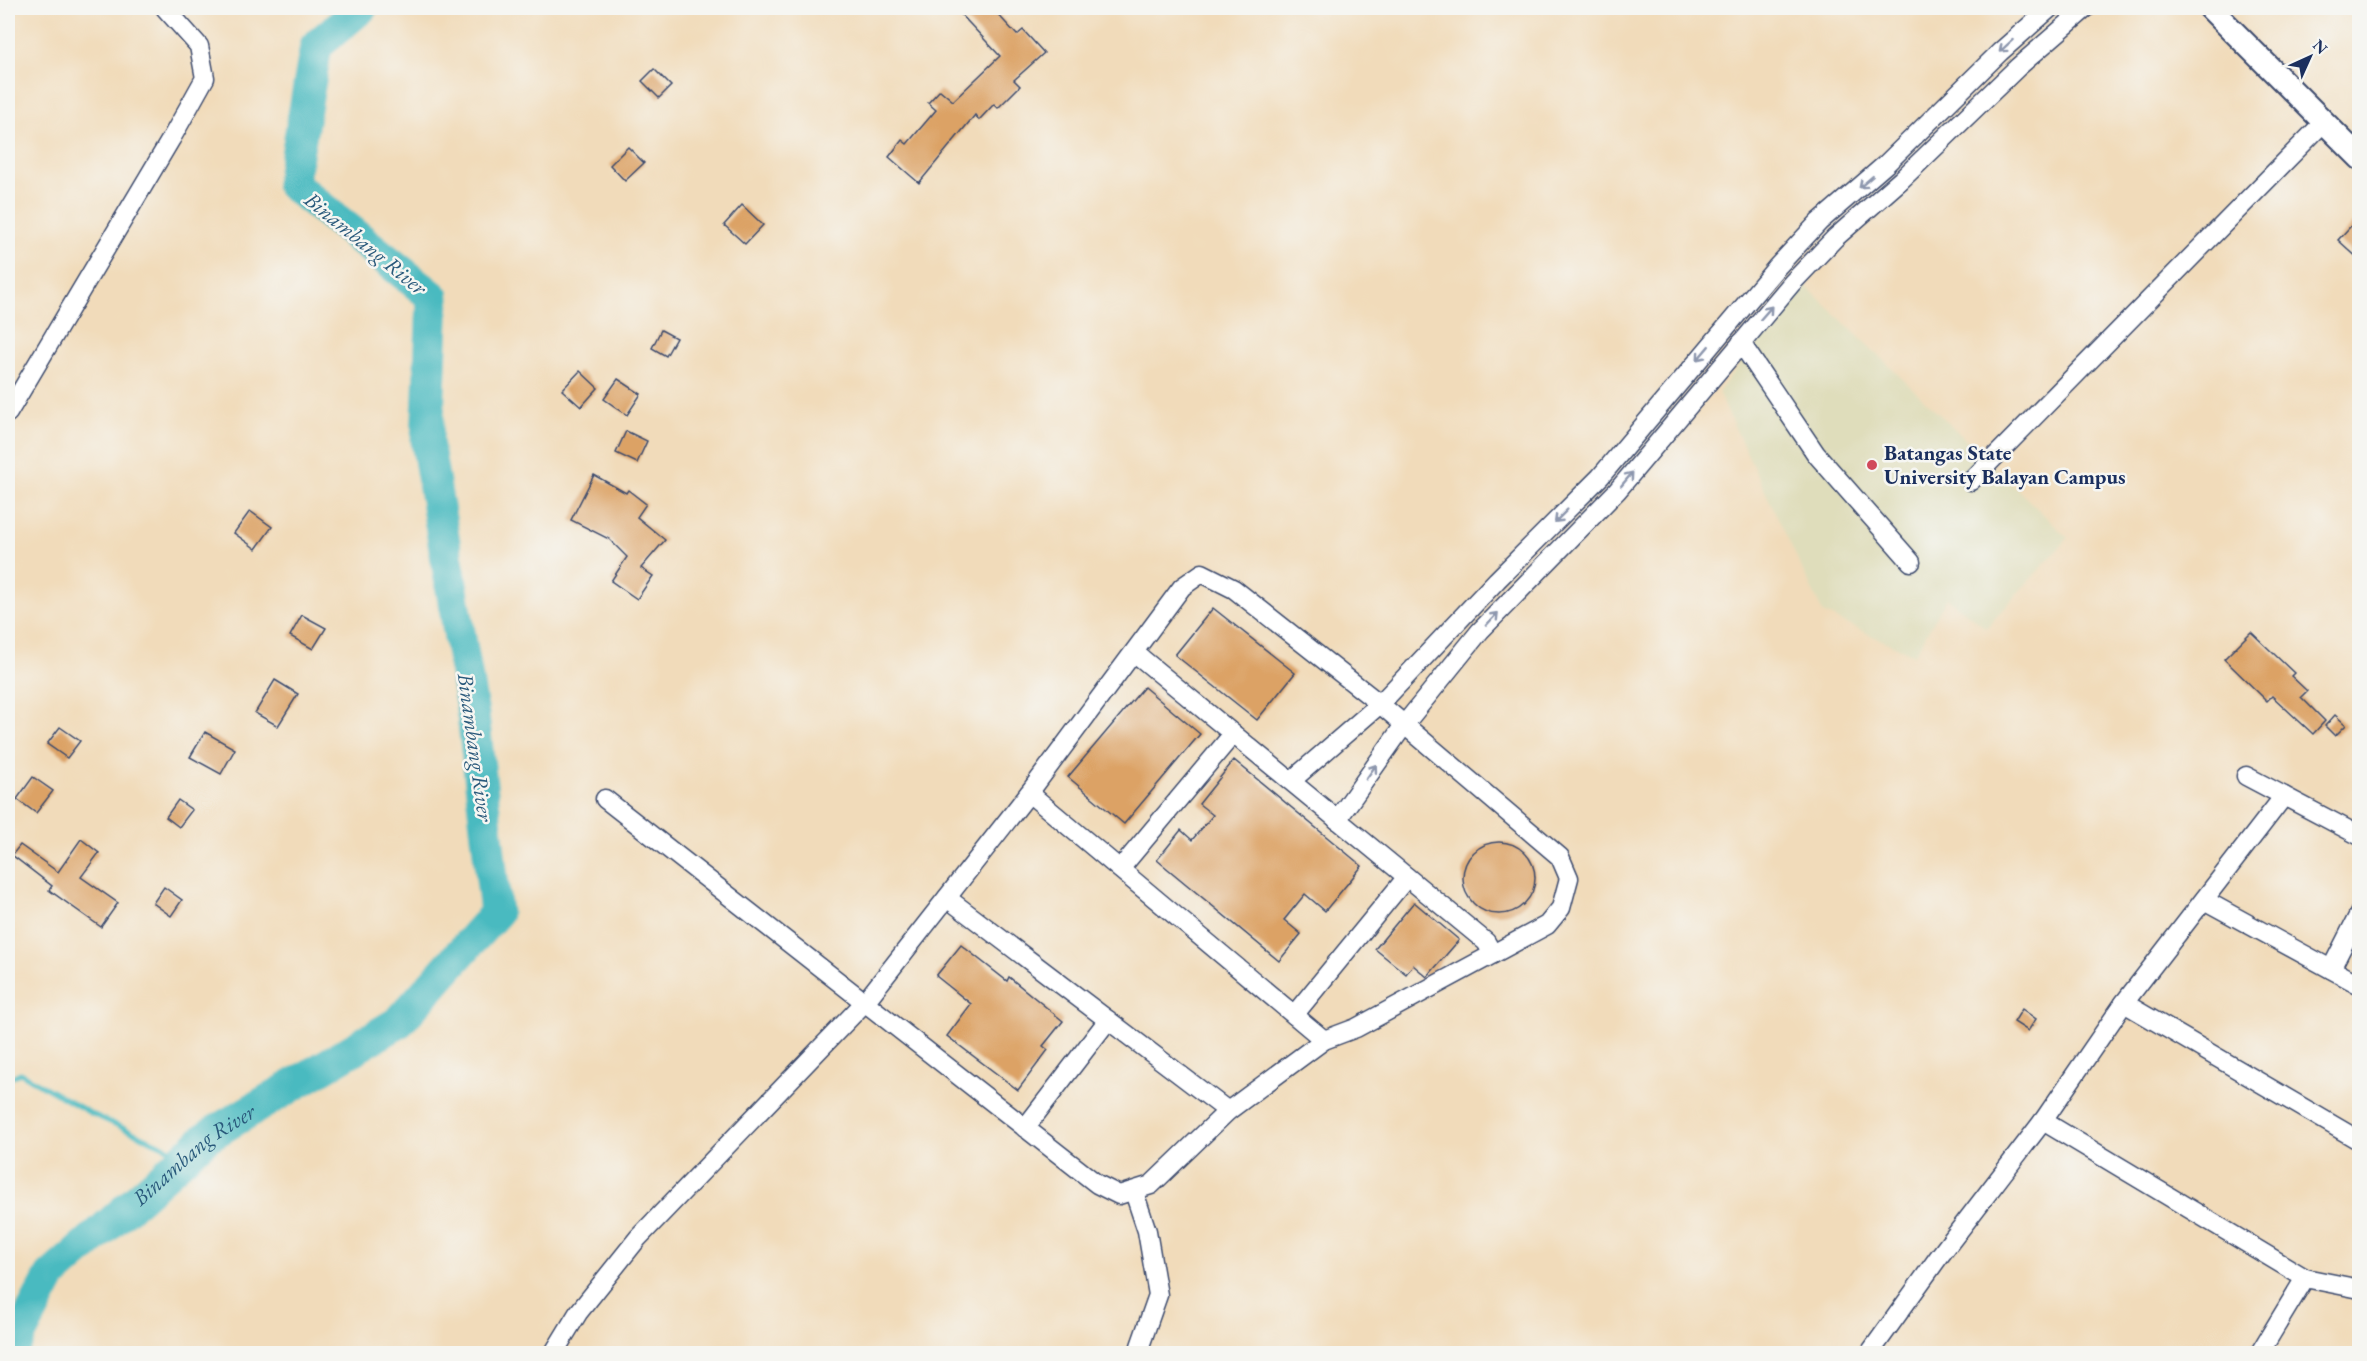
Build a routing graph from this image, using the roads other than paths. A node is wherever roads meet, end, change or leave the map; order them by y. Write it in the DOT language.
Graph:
graph roads {
  1 [pos="165,8"];
  2 [pos="2050,8"];
  3 [pos="2086,8"];
  4 [pos="2210,8"];
  5 [pos="2325,122"];
  6 [pos="2360,158"];
  7 [pos="1741,343"];
  8 [pos="8,413"];
  9 [pos="1971,481"];
  10 [pos="1911,562"];
  11 [pos="1135,653"];
  12 [pos="1380,704"];
  13 [pos="1404,725"];
  14 [pos="1233,734"];
  15 [pos="2246,776"];
  16 [pos="1291,781"];
  17 [pos="1029,793"];
  18 [pos="2284,796"];
  19 [pos="605,799"];
  20 [pos="1337,820"];
  21 [pos="2360,836"];
  22 [pos="1120,869"];
  23 [pos="1407,877"];
  24 [pos="947,898"];
  25 [pos="2204,900"];
  26 [pos="2360,912"];
  27 [pos="1493,954"];
  28 [pos="2331,969"];
  29 [pos="2360,984"];
  30 [pos="866,1002"];
  31 [pos="2124,1004"];
  32 [pos="1294,1015"];
  33 [pos="1108,1020"];
  34 [pos="1324,1040"];
  35 [pos="1228,1111"];
  36 [pos="2043,1121"];
  37 [pos="1025,1128"];
  38 [pos="2360,1141"];
  39 [pos="1134,1192"];
  40 [pos="2305,1278"];
  41 [pos="2360,1289"];
  42 [pos="554,1353"];
  43 [pos="1142,1353"];
  44 [pos="1869,1353"];
  45 [pos="2259,1353"];
  1 -- 8 [label="street"];
  2 -- 12 [label="street, one-way"];
  7 -- 3 [label="street, one-way"];
  4 -- 5 [label="main road"];
  5 -- 6 [label="main road"];
  5 -- 9 [label="street"];
  7 -- 10 [label="street"];
  13 -- 7 [label="street, one-way"];
  11 -- 12 [label="street"];
  11 -- 14 [label="street"];
  11 -- 17 [label="street"];
  12 -- 13 [label="street"];
  12 -- 16 [label="street"];
  20 -- 13 [label="street, one-way"];
  13 -- 27 [label="street"];
  14 -- 16 [label="street"];
  14 -- 22 [label="street"];
  15 -- 18 [label="street"];
  16 -- 20 [label="street"];
  17 -- 22 [label="street"];
  17 -- 24 [label="street"];
  18 -- 21 [label="street"];
  18 -- 25 [label="street"];
  19 -- 30 [label="street"];
  20 -- 23 [label="street"];
  22 -- 32 [label="street"];
  23 -- 27 [label="street"];
  23 -- 32 [label="street"];
  24 -- 30 [label="street"];
  24 -- 33 [label="street"];
  25 -- 28 [label="street"];
  25 -- 31 [label="street"];
  26 -- 28 [label="street"];
  27 -- 34 [label="street"];
  28 -- 29 [label="street"];
  30 -- 37 [label="street"];
  30 -- 42 [label="street"];
  31 -- 36 [label="street"];
  31 -- 38 [label="street"];
  32 -- 34 [label="street"];
  33 -- 35 [label="street"];
  33 -- 37 [label="street"];
  34 -- 35 [label="street"];
  35 -- 39 [label="street"];
  36 -- 40 [label="street"];
  36 -- 44 [label="street"];
  37 -- 39 [label="street"];
  39 -- 43 [label="street"];
  40 -- 41 [label="street"];
  40 -- 45 [label="street"];
}
